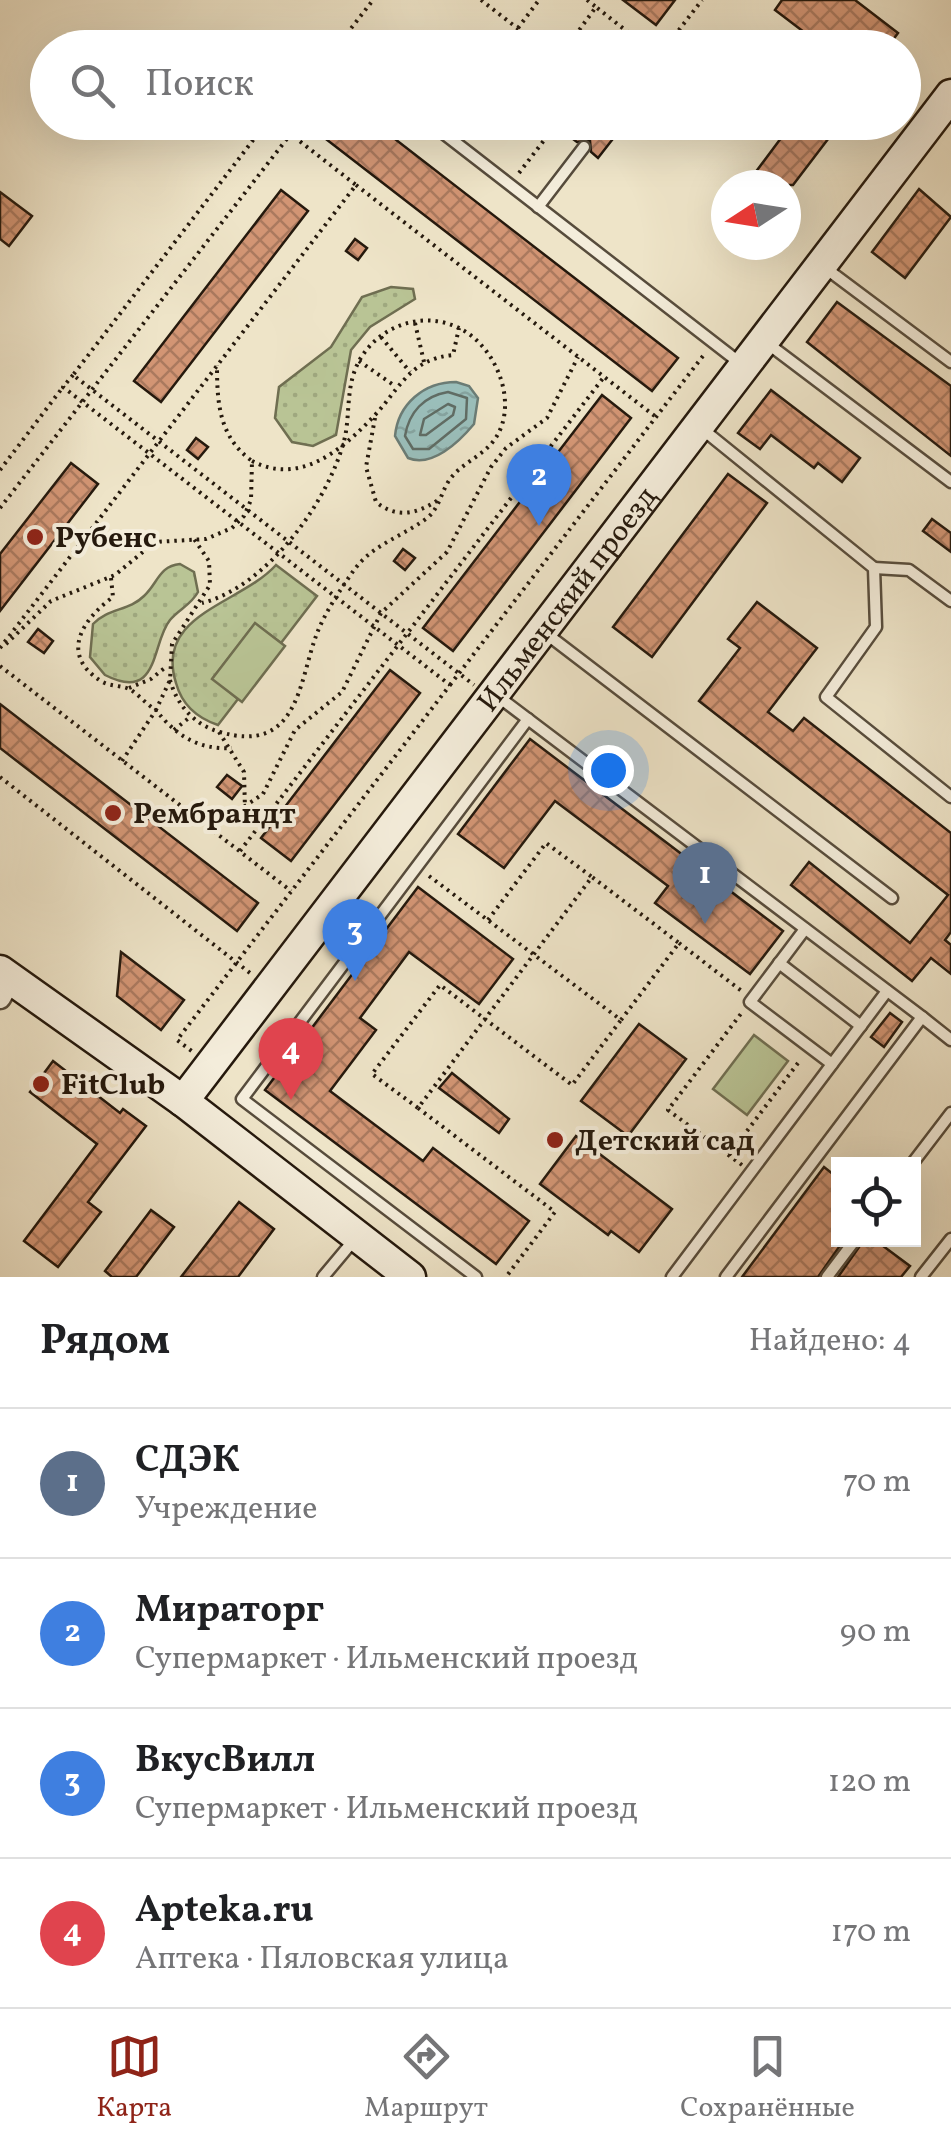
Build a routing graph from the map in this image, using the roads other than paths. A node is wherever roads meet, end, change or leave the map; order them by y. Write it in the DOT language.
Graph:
graph roads {
  1 [pos="951,95"];
  2 [pos="921,135"];
  3 [pos="451,140"];
  4 [pos="918,140"];
  5 [pos="584,147"];
  6 [pos="538,207"];
  7 [pos="823,267"];
  8 [pos="766,342"];
  9 [pos="951,362"];
  10 [pos="746,368"];
  11 [pos="700,427"];
  12 [pos="951,482"];
  13 [pos="874,568"];
  14 [pos="951,601"];
  15 [pos="543,632"];
  16 [pos="494,697"];
  17 [pos="528,720"];
  18 [pos="951,797"];
  19 [pos="892,898"];
  20 [pos="805,929"];
  21 [pos="779,963"];
  22 [pos="4,983"];
  23 [pos="887,991"];
  24 [pos="922,1018"];
  25 [pos="861,1026"];
  26 [pos="951,1040"];
  27 [pos="832,1064"];
  28 [pos="183,1101"];
  29 [pos="951,1112"];
  30 [pos="917,1157"];
  31 [pos="357,1236"];
  32 [pos="951,1239"];
  33 [pos="850,1247"];
  34 [pos="322,1277"];
  35 [pos="410,1277"];
  36 [pos="476,1277"];
  37 [pos="672,1277"];
  38 [pos="726,1277"];
  39 [pos="827,1277"];
  40 [pos="921,1277"];
  1 -- 2 [label="street, Ильменский проезд"];
  3 -- 6 [label="lane"];
  4 -- 7 [label="street, Ильменский проезд"];
  5 -- 6 [label="lane"];
  6 -- 10 [label="lane"];
  7 -- 8 [label="street, Ильменский проезд"];
  7 -- 9 [label="lane"];
  8 -- 10 [label="street, Ильменский проезд"];
  8 -- 12 [label="lane"];
  10 -- 11 [label="street, Ильменский проезд"];
  11 -- 13 [label="lane"];
  11 -- 15 [label="street, Ильменский проезд"];
  13 -- 14 [label="lane"];
  13 -- 18 [label="lane"];
  15 -- 16 [label="street, Ильменский проезд"];
  15 -- 19 [label="lane"];
  16 -- 17 [label="lane"];
  16 -- 28 [label="street, Ильменский проезд"];
  17 -- 20 [label="lane"];
  17 -- 36 [label="lane"];
  20 -- 21 [label="lane"];
  20 -- 23 [label="lane"];
  21 -- 25 [label="lane"];
  21 -- 27 [label="lane"];
  22 -- 28 [label="street"];
  23 -- 24 [label="lane"];
  23 -- 25 [label="lane"];
  24 -- 26 [label="lane"];
  24 -- 38 [label="lane"];
  25 -- 27 [label="lane"];
  27 -- 37 [label="lane"];
  28 -- 31 [label="street"];
  29 -- 30 [label="lane"];
  31 -- 34 [label="lane"];
  31 -- 35 [label="street"];
  32 -- 40 [label="lane"];
  33 -- 39 [label="lane"];
}
